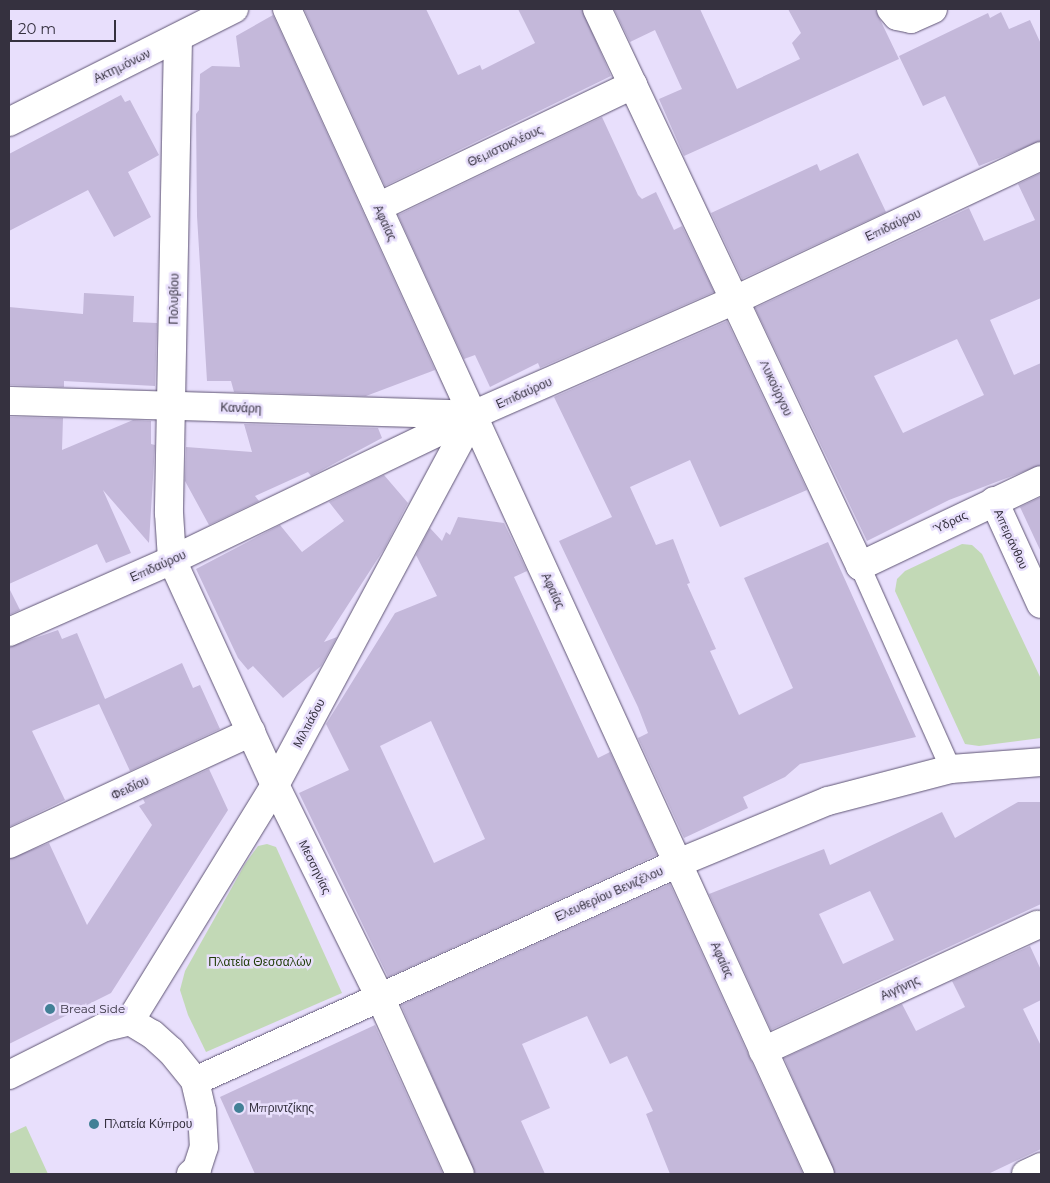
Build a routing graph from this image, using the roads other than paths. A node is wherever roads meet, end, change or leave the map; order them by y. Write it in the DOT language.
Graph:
graph roads {
  1 [pos="234,9"];
  2 [pos="287,9"];
  3 [pos="597,9"];
  4 [pos="890,9"];
  5 [pos="933,9"];
  6 [pos="178,38"];
  7 [pos="633,85"];
  8 [pos="9,122"];
  9 [pos="1041,156"];
  10 [pos="378,207"];
  11 [pos="735,300"];
  12 [pos="9,402"];
  13 [pos="172,406"];
  14 [pos="472,415"];
  15 [pos="1041,480"];
  16 [pos="994,502"];
  17 [pos="172,560"];
  18 [pos="860,566"];
  19 [pos="1041,604"];
  20 [pos="9,632"];
  21 [pos="251,732"];
  22 [pos="1041,762"];
  23 [pos="951,769"];
  24 [pos="275,785"];
  25 [pos="9,844"];
  26 [pos="678,863"];
  27 [pos="1037,925"];
  28 [pos="380,997"];
  29 [pos="130,1021"];
  30 [pos="763,1051"];
  31 [pos="9,1075"];
  32 [pos="195,1082"];
  33 [pos="1041,1167"];
  34 [pos="191,1174"];
  35 [pos="460,1174"];
  36 [pos="820,1174"];
  37 [pos="1026,1174"];
  1 -- 6 [label="street, Ακτημόνων"];
  2 -- 10 [label="street, Αφαίας"];
  3 -- 7 [label="street, Λυκούργου"];
  4 -- 5 [label="street"];
  6 -- 8 [label="street, Ακτημόνων"];
  6 -- 13 [label="street, Πολυβίου"];
  7 -- 10 [label="street, Θεμιστοκλέους"];
  7 -- 11 [label="street, Λυκούργου"];
  9 -- 11 [label="street, Επιδαύρου"];
  10 -- 14 [label="street, Αφαίας"];
  11 -- 14 [label="street, Επιδαύρου"];
  11 -- 18 [label="street, Λυκούργου"];
  12 -- 13 [label="street, Κανάρη"];
  13 -- 14 [label="street, Κανάρη"];
  13 -- 17 [label="street, Πολυβίου"];
  14 -- 17 [label="street, Επιδαύρου"];
  14 -- 24 [label="street, Μιλτιάδου"];
  14 -- 26 [label="street, Αφαίας"];
  15 -- 16 [label="street, Ύδρας"];
  16 -- 18 [label="street, Ύδρας"];
  16 -- 19 [label="street, Απειράνθου"];
  17 -- 20 [label="street, Επιδαύρου"];
  17 -- 21 [label="street, Μεσσηνίας"];
  18 -- 23 [label="street, Λυκούργου"];
  21 -- 24 [label="street, Μεσσηνίας"];
  21 -- 25 [label="street, Φειδίου"];
  22 -- 23 [label="street, Ελευθερίου Βενιζέλου"];
  23 -- 26 [label="street, Ελευθερίου Βενιζέλου"];
  24 -- 28 [label="street, Μεσσηνίας"];
  24 -- 29 [label="street, Μιλτιάδου"];
  26 -- 28 [label="street, Ελευθερίου Βενιζέλου"];
  26 -- 30 [label="street, Αφαίας"];
  27 -- 30 [label="street, Αιγήνης"];
  28 -- 32 [label="street, Ελευθερίου Βενιζέλου"];
  28 -- 35 [label="street, Μεσσηνίας"];
  29 -- 31 [label="street"];
  29 -- 32 [label="street"];
  30 -- 36 [label="street, Αφαίας"];
  32 -- 34 [label="street"];
  33 -- 37 [label="street"];
}
